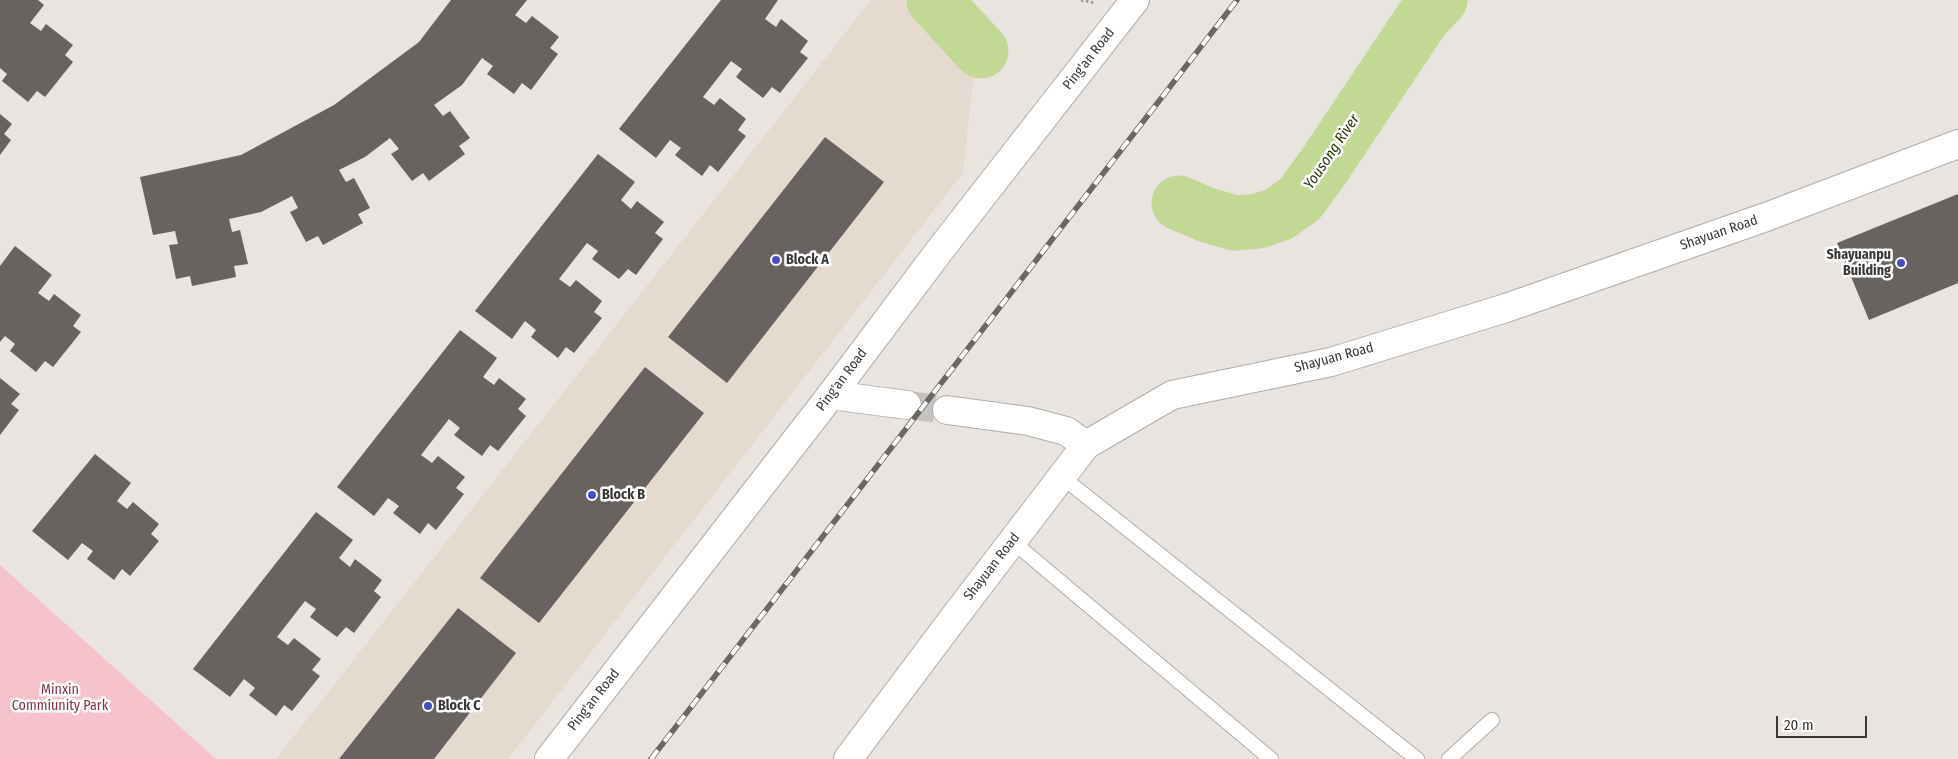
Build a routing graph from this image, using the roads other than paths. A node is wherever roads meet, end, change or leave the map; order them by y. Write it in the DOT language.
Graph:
graph roads {
  1 [pos="1135,0"];
  2 [pos="1958,144"];
  3 [pos="831,395"];
  4 [pos="907,405"];
  5 [pos="947,410"];
  6 [pos="1086,445"];
  7 [pos="1062,477"];
  8 [pos="1012,541"];
  9 [pos="1492,720"];
  10 [pos="548,759"];
  11 [pos="848,759"];
  12 [pos="1272,759"];
  13 [pos="1417,759"];
  14 [pos="1449,759"];
  1 -- 3 [label="street, Ping'an Road"];
  2 -- 6 [label="street, Shayuan Road"];
  3 -- 4 [label="street"];
  3 -- 10 [label="street, Ping'an Road"];
  5 -- 6 [label="street"];
  6 -- 7 [label="street, Shayuan Road"];
  7 -- 8 [label="street, Shayuan Road"];
  7 -- 13 [label="lane"];
  8 -- 11 [label="street, Shayuan Road"];
  8 -- 12 [label="lane"];
  9 -- 14 [label="lane"];
}
